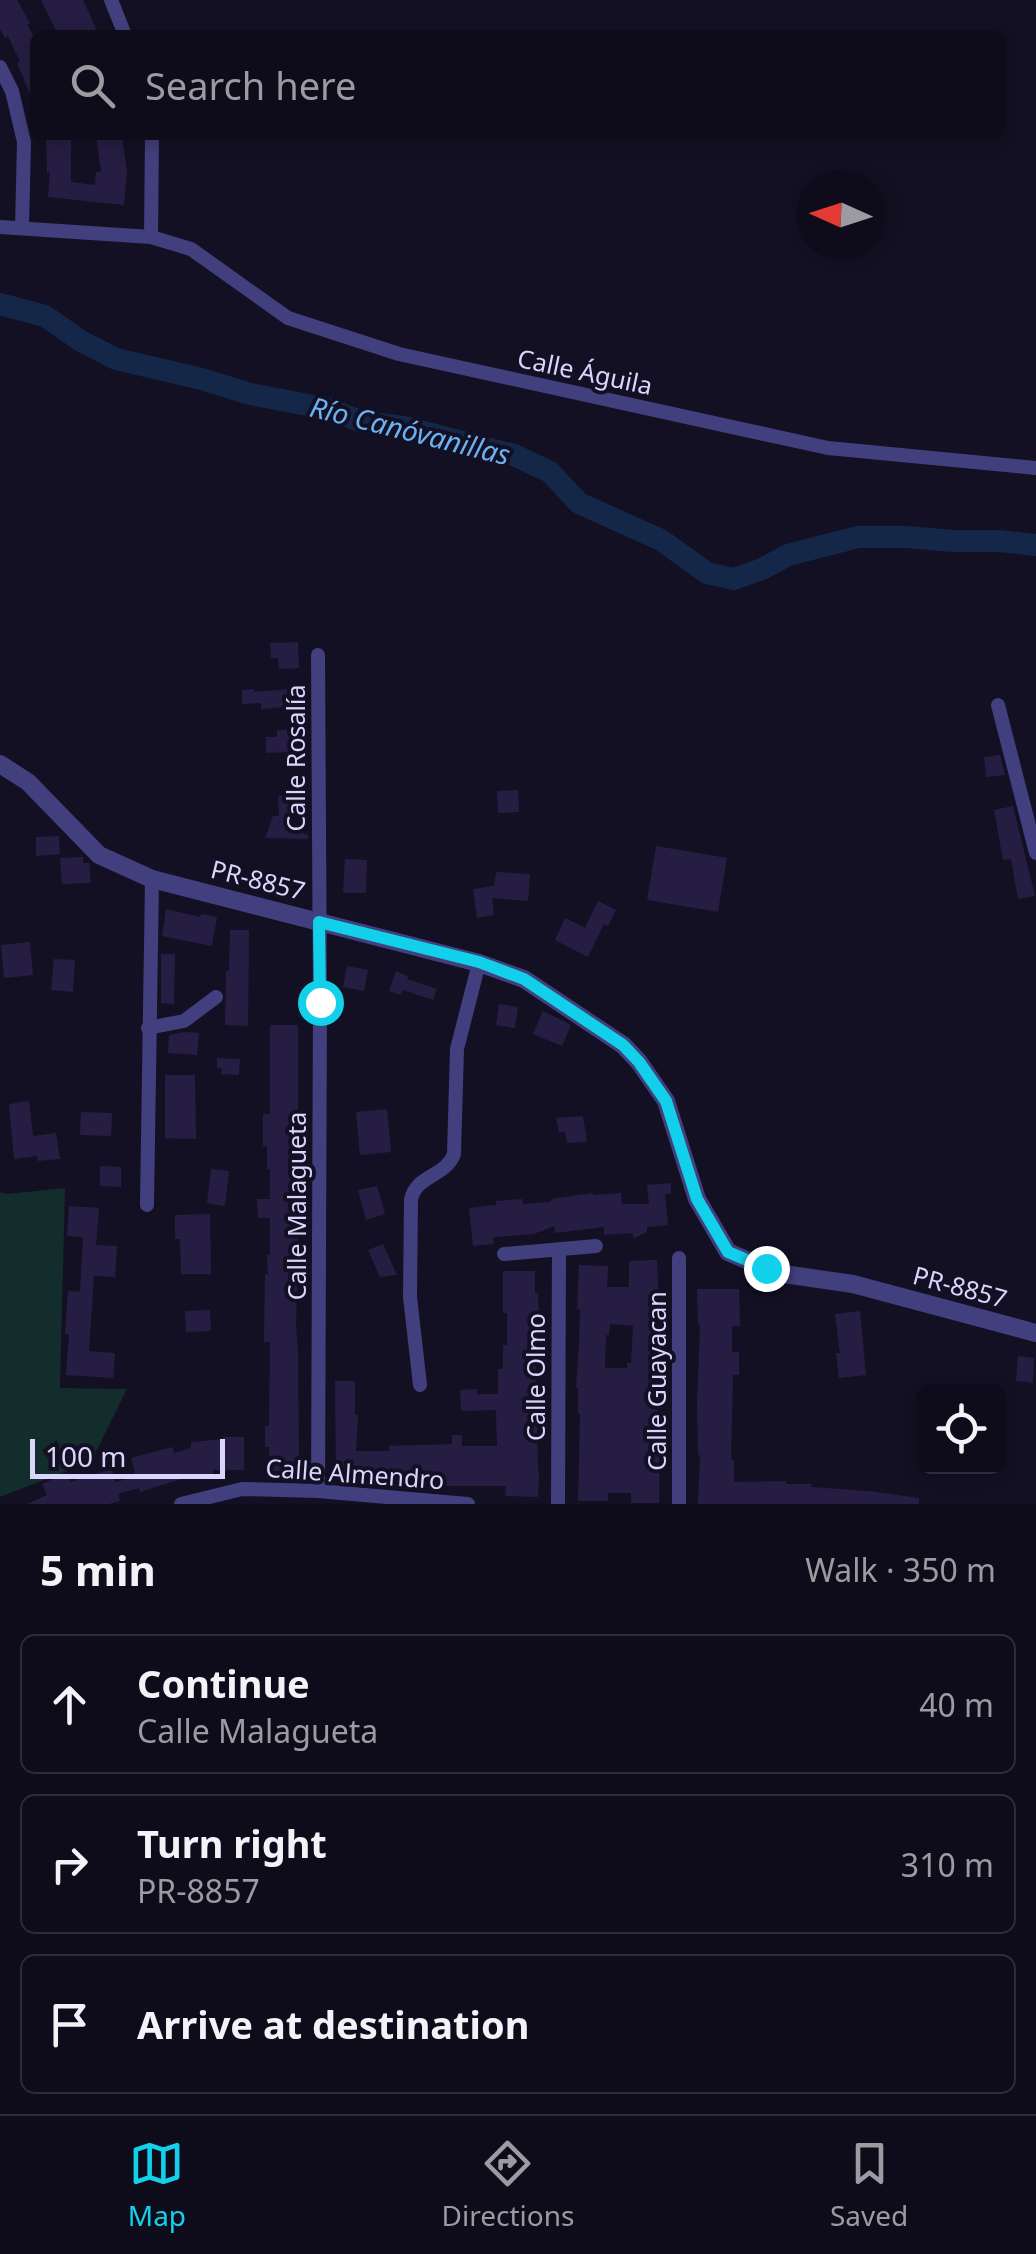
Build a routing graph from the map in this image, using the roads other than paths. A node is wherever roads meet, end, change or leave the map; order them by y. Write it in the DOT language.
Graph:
graph roads {
  1 [pos="111,0"];
  2 [pos="123,30"];
  3 [pos="0,67"];
  4 [pos="152,140"];
  5 [pos="0,227"];
  6 [pos="22,228"];
  7 [pos="151,238"];
  8 [pos="1036,468"];
  9 [pos="318,655"];
  10 [pos="998,705"];
  11 [pos="0,764"];
  12 [pos="1036,852"];
  13 [pos="152,879"];
  14 [pos="319,922"];
  15 [pos="479,962"];
  16 [pos="216,997"];
  17 [pos="148,1028"];
  18 [pos="147,1206"];
  19 [pos="596,1246"];
  20 [pos="559,1250"];
  21 [pos="504,1254"];
  22 [pos="680,1258"];
  23 [pos="1036,1334"];
  24 [pos="420,1385"];
  25 [pos="318,1491"];
  26 [pos="181,1504"];
  27 [pos="468,1504"];
  28 [pos="558,1504"];
  29 [pos="679,1504"];
  1 -- 2 [label="street"];
  3 -- 6 [label="street"];
  4 -- 7 [label="street"];
  5 -- 6 [label="street, Calle Águila"];
  6 -- 7 [label="street, Calle Águila"];
  7 -- 8 [label="street, Calle Águila"];
  9 -- 14 [label="street, Calle Rosalía"];
  10 -- 12 [label="street"];
  11 -- 13 [label="street, PR-8857"];
  13 -- 14 [label="street, PR-8857"];
  13 -- 17 [label="street"];
  14 -- 15 [label="street, PR-8857"];
  14 -- 25 [label="street, Calle Malagueta"];
  15 -- 23 [label="street, PR-8857 / PR-8857"];
  15 -- 24 [label="street"];
  16 -- 17 [label="street"];
  17 -- 18 [label="street"];
  19 -- 20 [label="street"];
  20 -- 21 [label="street"];
  20 -- 28 [label="street, Calle Olmo"];
  22 -- 29 [label="street, Calle Guayacan"];
  25 -- 26 [label="street, Calle Almendro"];
  25 -- 27 [label="street, Calle Almendro"];
}
